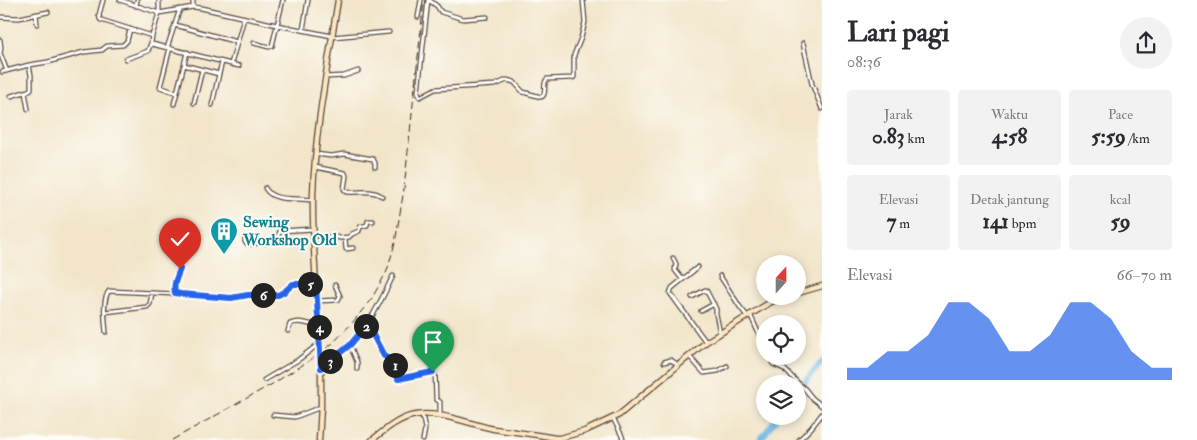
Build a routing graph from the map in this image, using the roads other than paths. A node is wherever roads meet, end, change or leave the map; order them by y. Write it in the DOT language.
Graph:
graph roads {
  1 [pos="103,0"];
  2 [pos="120,0"];
  3 [pos="137,0"];
  4 [pos="159,0"];
  5 [pos="193,0"];
  6 [pos="283,0"];
  7 [pos="308,0"];
  8 [pos="338,0"];
  9 [pos="421,0"];
  10 [pos="428,0"];
  11 [pos="583,0"];
  12 [pos="136,6"];
  13 [pos="193,7"];
  14 [pos="180,9"];
  15 [pos="48,12"];
  16 [pos="159,13"];
  17 [pos="36,14"];
  18 [pos="0,17"];
  19 [pos="418,17"];
  20 [pos="487,17"];
  21 [pos="244,18"];
  22 [pos="37,24"];
  23 [pos="175,25"];
  24 [pos="277,25"];
  25 [pos="130,29"];
  26 [pos="303,30"];
  27 [pos="389,32"];
  28 [pos="152,36"];
  29 [pos="332,36"];
  30 [pos="0,40"];
  31 [pos="237,42"];
  32 [pos="151,43"];
  33 [pos="254,43"];
  34 [pos="803,43"];
  35 [pos="168,48"];
  36 [pos="187,52"];
  37 [pos="126,58"];
  38 [pos="222,62"];
  39 [pos="231,64"];
  40 [pos="29,65"];
  41 [pos="184,65"];
  42 [pos="240,66"];
  43 [pos="202,70"];
  44 [pos="358,71"];
  45 [pos="219,74"];
  46 [pos="325,77"];
  47 [pos="25,92"];
  48 [pos="177,92"];
  49 [pos="11,96"];
  50 [pos="194,103"];
  51 [pos="174,104"];
  52 [pos="212,105"];
  53 [pos="28,109"];
  54 [pos="822,109"];
  55 [pos="316,154"];
  56 [pos="375,166"];
  57 [pos="315,167"];
  58 [pos="265,188"];
  59 [pos="382,196"];
  60 [pos="313,200"];
  61 [pos="373,221"];
  62 [pos="314,229"];
  63 [pos="345,238"];
  64 [pos="245,239"];
  65 [pos="314,240"];
  66 [pos="354,248"];
  67 [pos="673,258"];
  68 [pos="698,267"];
  69 [pos="180,269"];
  70 [pos="393,276"];
  71 [pos="720,276"];
  72 [pos="682,279"];
  73 [pos="316,284"];
  74 [pos="335,285"];
  75 [pos="822,286"];
  76 [pos="806,291"];
  77 [pos="152,293"];
  78 [pos="177,294"];
  79 [pos="692,297"];
  80 [pos="318,301"];
  81 [pos="714,304"];
  82 [pos="767,305"];
  83 [pos="701,311"];
  84 [pos="105,312"];
  85 [pos="749,315"];
  86 [pos="319,326"];
  87 [pos="366,326"];
  88 [pos="756,329"];
  89 [pos="288,331"];
  90 [pos="106,332"];
  91 [pos="720,333"];
  92 [pos="706,342"];
  93 [pos="320,344"];
  94 [pos="350,345"];
  95 [pos="690,356"];
  96 [pos="664,362"];
  97 [pos="775,365"];
  98 [pos="679,366"];
  99 [pos="727,366"];
  100 [pos="321,368"];
  101 [pos="357,369"];
  102 [pos="264,380"];
  103 [pos="822,406"];
  104 [pos="321,407"];
  105 [pos="422,414"];
  106 [pos="822,414"];
  107 [pos="272,415"];
  108 [pos="440,416"];
  109 [pos="613,418"];
  110 [pos="319,440"];
  111 [pos="372,440"];
  112 [pos="423,440"];
  113 [pos="623,440"];
  114 [pos="799,440"];
  1 -- 25 [label="street"];
  2 -- 12 [label="street"];
  3 -- 12 [label="street"];
  4 -- 16 [label="street"];
  5 -- 13 [label="street"];
  6 -- 24 [label="street"];
  7 -- 26 [label="street"];
  8 -- 29 [label="street"];
  9 -- 19 [label="street"];
  10 -- 11 [label="street"];
  10 -- 20 [label="street"];
  12 -- 16 [label="street"];
  13 -- 14 [label="street"];
  13 -- 21 [label="street"];
  14 -- 16 [label="street"];
  14 -- 23 [label="street"];
  15 -- 17 [label="street"];
  16 -- 28 [label="street"];
  17 -- 18 [label="street"];
  17 -- 22 [label="street"];
  21 -- 24 [label="street"];
  21 -- 31 [label="street"];
  23 -- 31 [label="street"];
  23 -- 35 [label="street"];
  24 -- 26 [label="street"];
  24 -- 33 [label="street"];
  25 -- 28 [label="street"];
  25 -- 40 [label="street"];
  26 -- 29 [label="street"];
  27 -- 29 [label="street"];
  28 -- 32 [label="street"];
  29 -- 46 [label="street"];
  30 -- 40 [label="street"];
  31 -- 39 [label="street"];
  32 -- 35 [label="street"];
  32 -- 37 [label="street"];
  34 -- 54 [label="street"];
  35 -- 36 [label="street"];
  35 -- 48 [label="street"];
  36 -- 38 [label="street"];
  36 -- 41 [label="street"];
  38 -- 39 [label="street"];
  38 -- 45 [label="street"];
  39 -- 42 [label="street"];
  40 -- 47 [label="street"];
  41 -- 43 [label="street"];
  41 -- 48 [label="street"];
  43 -- 45 [label="street"];
  43 -- 50 [label="street"];
  44 -- 46 [label="street"];
  45 -- 52 [label="street"];
  46 -- 55 [label="street"];
  47 -- 49 [label="street"];
  47 -- 53 [label="street"];
  48 -- 51 [label="street"];
  55 -- 56 [label="street"];
  55 -- 57 [label="street"];
  57 -- 59 [label="street"];
  57 -- 60 [label="street"];
  58 -- 60 [label="street"];
  60 -- 62 [label="street"];
  61 -- 63 [label="street"];
  62 -- 64 [label="street"];
  62 -- 65 [label="street"];
  63 -- 65 [label="street"];
  63 -- 66 [label="street"];
  65 -- 73 [label="street"];
  67 -- 72 [label="street"];
  68 -- 72 [label="street"];
  69 -- 78 [label="street"];
  70 -- 87 [label="street"];
  71 -- 85 [label="street"];
  72 -- 92 [label="street"];
  73 -- 78 [label="street"];
  73 -- 80 [label="street"];
  74 -- 80 [label="street"];
  75 -- 76 [label="street"];
  77 -- 78 [label="street"];
  77 -- 84 [label="street"];
  77 -- 84 [label="street"];
  79 -- 81 [label="street"];
  80 -- 86 [label="street"];
  81 -- 83 [label="street"];
  81 -- 91 [label="street"];
  82 -- 85 [label="street"];
  84 -- 90 [label="street"];
  85 -- 88 [label="street"];
  85 -- 91 [label="street"];
  86 -- 89 [label="street"];
  86 -- 93 [label="street"];
  87 -- 94 [label="street"];
  87 -- 108 [label="street"];
  91 -- 92 [label="street"];
  92 -- 95 [label="street"];
  93 -- 100 [label="street, bridge"];
  93 -- 102 [label="street"];
  94 -- 100 [label="street"];
  94 -- 101 [label="street"];
  95 -- 98 [label="street"];
  95 -- 99 [label="street"];
  96 -- 98 [label="street"];
  97 -- 103 [label="street"];
  98 -- 109 [label="street"];
  100 -- 104 [label="street"];
  104 -- 107 [label="street"];
  104 -- 110 [label="street"];
  105 -- 108 [label="street"];
  105 -- 111 [label="street"];
  105 -- 112 [label="street"];
  106 -- 114 [label="street"];
  108 -- 109 [label="street"];
  109 -- 113 [label="street"];
}
